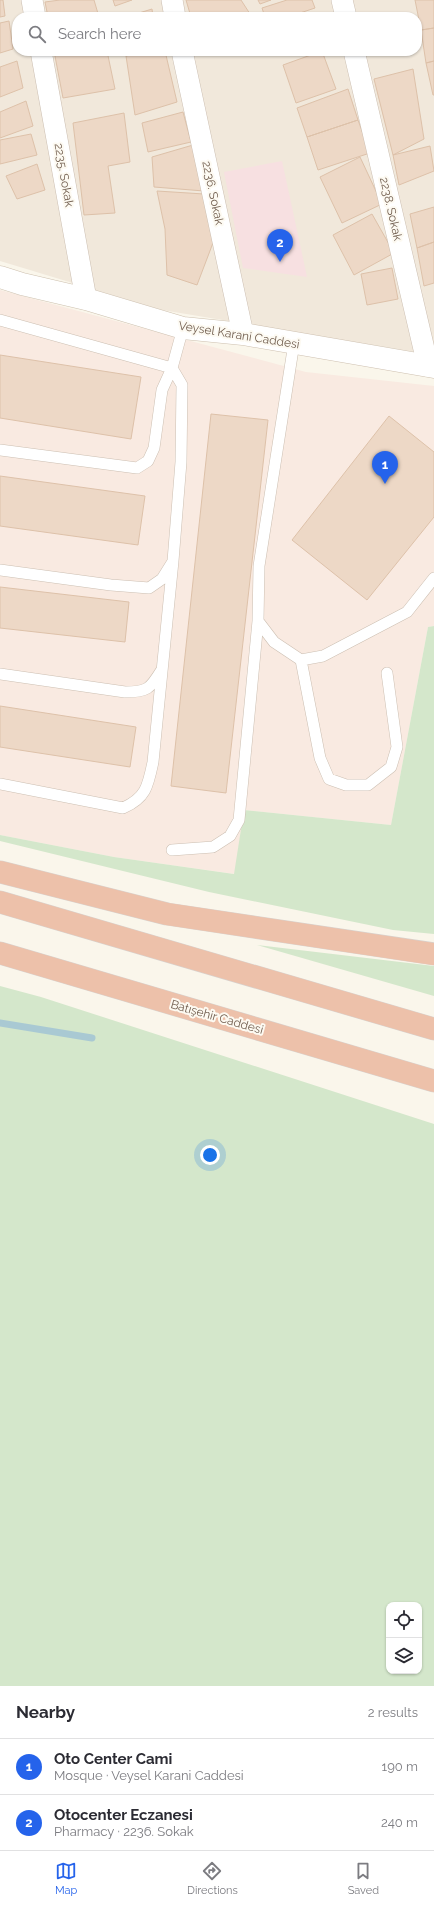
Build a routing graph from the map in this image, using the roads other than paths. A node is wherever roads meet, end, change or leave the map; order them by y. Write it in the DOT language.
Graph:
graph roads {
  1 [pos="32,0"];
  2 [pos="172,0"];
  3 [pos="342,0"];
  4 [pos="34,12"];
  5 [pos="174,12"];
  6 [pos="345,12"];
  7 [pos="42,56"];
  8 [pos="183,56"];
  9 [pos="355,56"];
  10 [pos="0,277"];
  11 [pos="86,299"];
  12 [pos="0,320"];
  13 [pos="183,328"];
  14 [pos="243,334"];
  15 [pos="294,343"];
  16 [pos="431,366"];
  17 [pos="172,368"];
  18 [pos="0,450"];
  19 [pos="174,561"];
  20 [pos="0,570"];
  21 [pos="434,578"];
  22 [pos="258,621"];
  23 [pos="301,660"];
  24 [pos="163,669"];
  25 [pos="387,673"];
  26 [pos="0,674"];
  27 [pos="0,784"];
  28 [pos="172,850"];
  29 [pos="0,872"];
  30 [pos="0,902"];
  31 [pos="0,953"];
  32 [pos="434,954"];
  33 [pos="434,1029"];
  34 [pos="434,1081"];
  1 -- 4 [label="street"];
  2 -- 5 [label="street"];
  3 -- 6 [label="street"];
  7 -- 11 [label="street, 2235. Sokak"];
  8 -- 14 [label="street, 2236. Sokak"];
  9 -- 16 [label="street, 2238. Sokak"];
  10 -- 11 [label="main road, Veysel Karani Caddesi"];
  11 -- 13 [label="main road, Veysel Karani Caddesi"];
  12 -- 17 [label="lane"];
  13 -- 14 [label="main road, Veysel Karani Caddesi"];
  13 -- 17 [label="lane"];
  14 -- 15 [label="main road, Veysel Karani Caddesi"];
  15 -- 16 [label="main road, Veysel Karani Caddesi"];
  15 -- 22 [label="lane"];
  17 -- 18 [label="lane"];
  17 -- 19 [label="lane"];
  19 -- 20 [label="lane"];
  19 -- 24 [label="lane"];
  21 -- 23 [label="lane"];
  22 -- 23 [label="lane"];
  22 -- 28 [label="lane"];
  23 -- 25 [label="lane"];
  24 -- 26 [label="lane"];
  24 -- 27 [label="lane"];
  29 -- 32 [label="highway"];
  30 -- 33 [label="highway"];
  31 -- 34 [label="highway, Batışehir Caddesi"];
}
